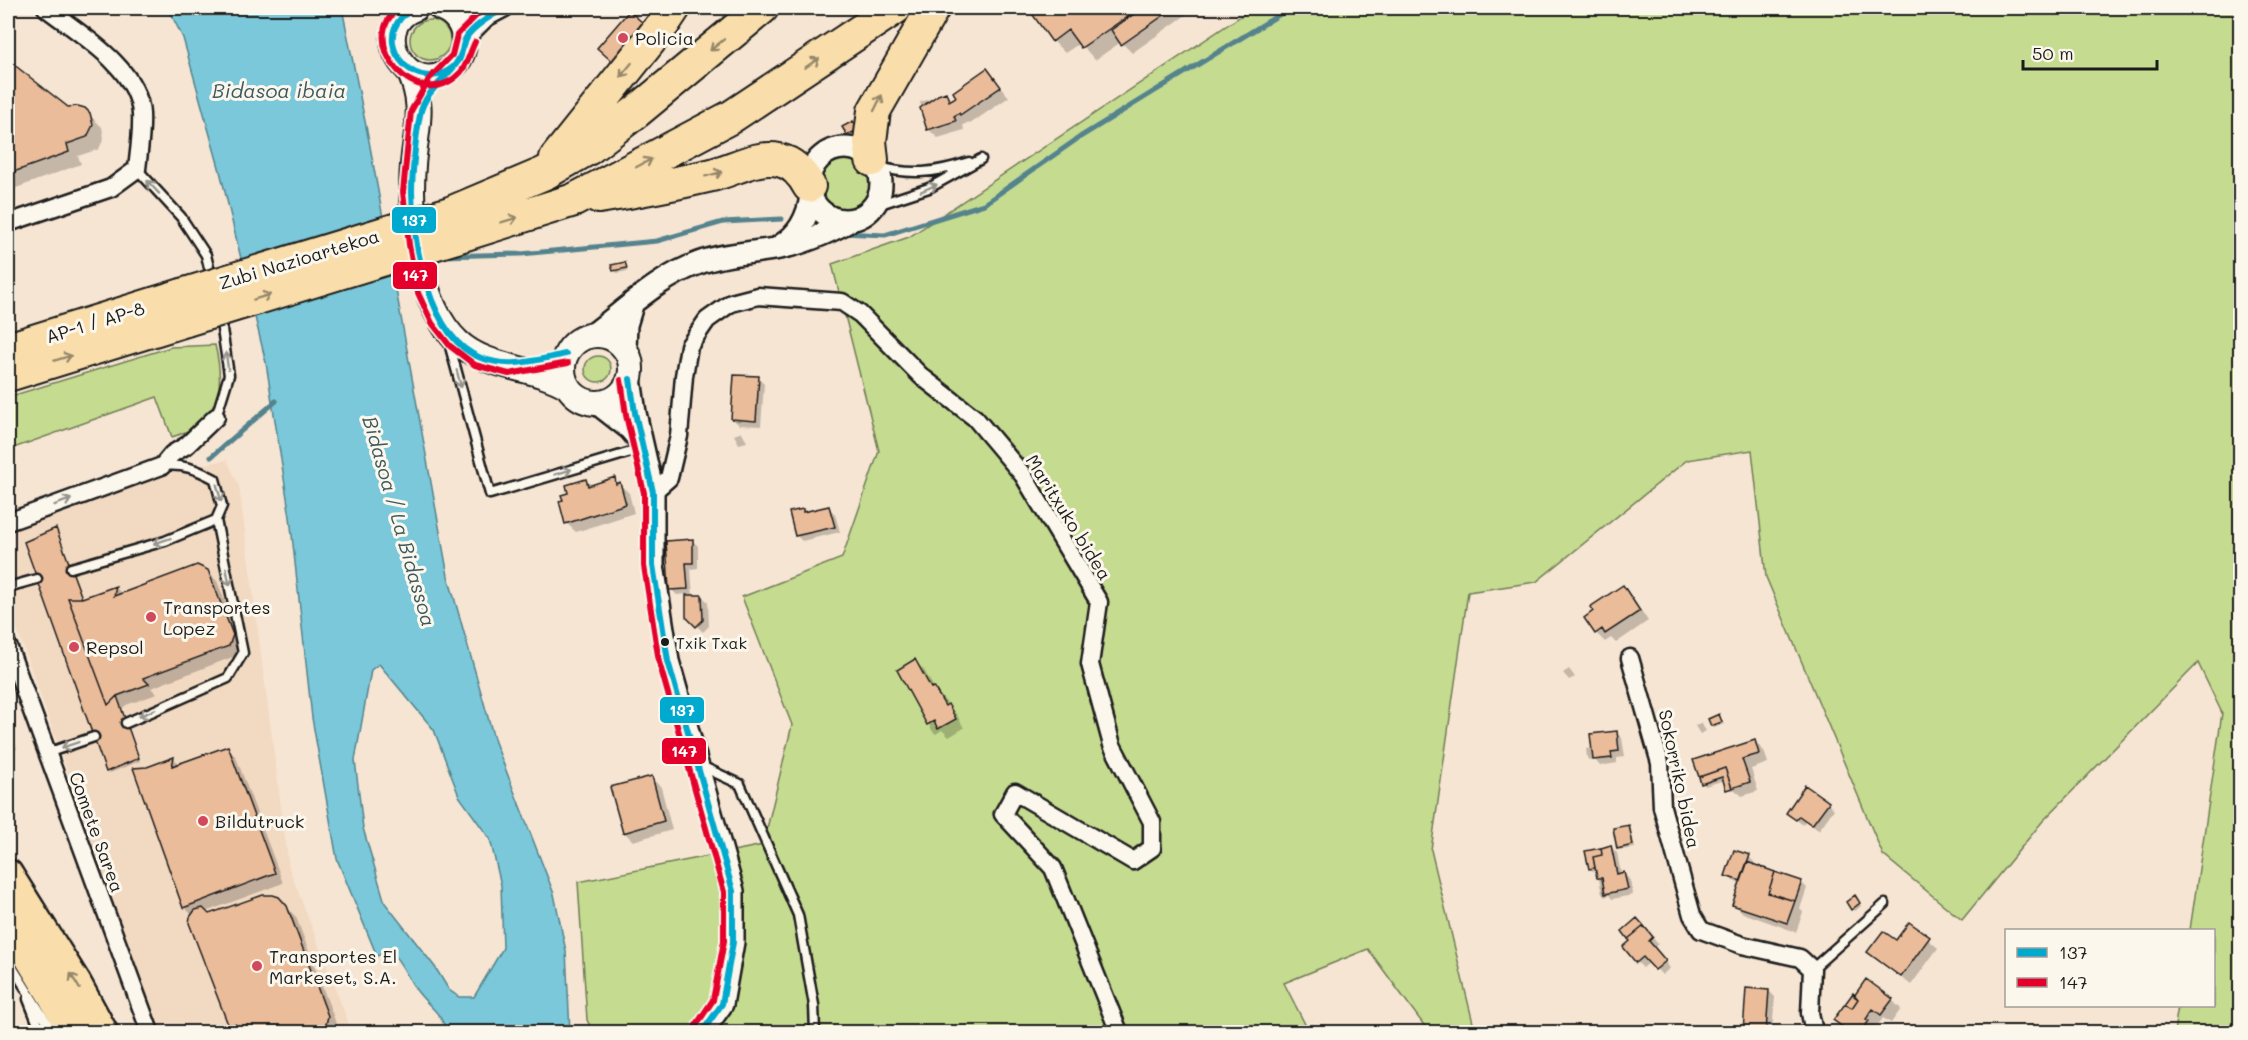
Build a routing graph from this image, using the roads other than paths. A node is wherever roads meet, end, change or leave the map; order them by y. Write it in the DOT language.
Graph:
graph roads {
  1 [pos="46,8"];
  2 [pos="443,8"];
  3 [pos="505,8"];
  4 [pos="674,8"];
  5 [pos="762,8"];
  6 [pos="895,8"];
  7 [pos="933,8"];
  8 [pos="405,12"];
  9 [pos="464,40"];
  10 [pos="409,71"];
  11 [pos="446,72"];
  12 [pos="420,114"];
  13 [pos="874,163"];
  14 [pos="137,169"];
  15 [pos="544,173"];
  16 [pos="810,191"];
  17 [pos="574,200"];
  18 [pos="874,206"];
  19 [pos="853,219"];
  20 [pos="8,224"];
  21 [pos="451,225"];
  22 [pos="776,249"];
  23 [pos="214,289"];
  24 [pos="216,301"];
  25 [pos="633,302"];
  26 [pos="184,308"];
  27 [pos="443,322"];
  28 [pos="592,335"];
  29 [pos="8,349"];
  30 [pos="625,349"];
  31 [pos="566,354"];
  32 [pos="509,365"];
  33 [pos="8,375"];
  34 [pos="630,379"];
  35 [pos="567,386"];
  36 [pos="598,404"];
  37 [pos="216,417"];
  38 [pos="642,445"];
  39 [pos="162,466"];
  40 [pos="653,492"];
  41 [pos="216,520"];
  42 [pos="8,522"];
  43 [pos="71,568"];
  44 [pos="37,579"];
  45 [pos="8,588"];
  46 [pos="8,646"];
  47 [pos="1630,658"];
  48 [pos="126,723"];
  49 [pos="94,736"];
  50 [pos="47,753"];
  51 [pos="698,765"];
  52 [pos="8,874"];
  53 [pos="1885,904"];
  54 [pos="8,924"];
  55 [pos="8,960"];
  56 [pos="1812,969"];
  57 [pos="18,976"];
  58 [pos="41,1032"];
  59 [pos="53,1032"];
  60 [pos="72,1032"];
  61 [pos="103,1032"];
  62 [pos="150,1032"];
  63 [pos="702,1032"];
  64 [pos="815,1032"];
  65 [pos="1119,1032"];
  66 [pos="1814,1032"];
  1 -- 14 [label="street"];
  2 -- 9 [label="main road"];
  3 -- 9 [label="street"];
  4 -- 15 [label="highway, one-way"];
  5 -- 15 [label="highway, one-way"];
  17 -- 6 [label="highway, one-way"];
  13 -- 7 [label="highway, one-way"];
  8 -- 10 [label="main road"];
  9 -- 11 [label="main road"];
  10 -- 11 [label="main road"];
  10 -- 12 [label="main road"];
  11 -- 12 [label="main road"];
  12 -- 27 [label="main road"];
  13 -- 16 [label="street"];
  13 -- 18 [label="street"];
  18 -- 13 [label="lane, one-way"];
  14 -- 20 [label="street"];
  23 -- 14 [label="lane, one-way"];
  15 -- 21 [label="highway"];
  17 -- 16 [label="highway, one-way"];
  16 -- 19 [label="street"];
  16 -- 22 [label="street"];
  21 -- 17 [label="highway, one-way"];
  18 -- 19 [label="street"];
  19 -- 22 [label="street"];
  21 -- 26 [label="highway, Zubi Nazioartekoa, bridge"];
  22 -- 25 [label="street"];
  37 -- 24 [label="lane, one-way"];
  25 -- 28 [label="street"];
  25 -- 30 [label="street"];
  26 -- 29 [label="highway, AP-1 / AP-8"];
  33 -- 26 [label="highway, one-way"];
  27 -- 32 [label="main road"];
  27 -- 38 [label="lane, one-way"];
  28 -- 30 [label="main road"];
  28 -- 31 [label="main road"];
  30 -- 34 [label="main road"];
  31 -- 32 [label="main road"];
  31 -- 35 [label="main road"];
  32 -- 35 [label="main road"];
  34 -- 36 [label="main road"];
  34 -- 38 [label="street"];
  35 -- 36 [label="main road"];
  36 -- 38 [label="street"];
  37 -- 39 [label="street"];
  38 -- 40 [label="street"];
  39 -- 41 [label="lane, one-way"];
  42 -- 39 [label="street, one-way"];
  40 -- 51 [label="street"];
  40 -- 65 [label="street, Maritxuko bidea"];
  41 -- 43 [label="lane, one-way"];
  41 -- 48 [label="lane, one-way"];
  44 -- 45 [label="lane"];
  46 -- 50 [label="street, Comete Sarea"];
  47 -- 56 [label="street, Sokorriko bidea"];
  49 -- 50 [label="lane, one-way"];
  50 -- 62 [label="street, Comete Sarea"];
  51 -- 63 [label="street"];
  51 -- 64 [label="lane"];
  61 -- 52 [label="highway, one-way"];
  53 -- 56 [label="lane"];
  54 -- 60 [label="highway"];
  55 -- 57 [label="lane"];
  56 -- 66 [label="street"];
  57 -- 58 [label="lane"];
  57 -- 59 [label="lane"];
}
